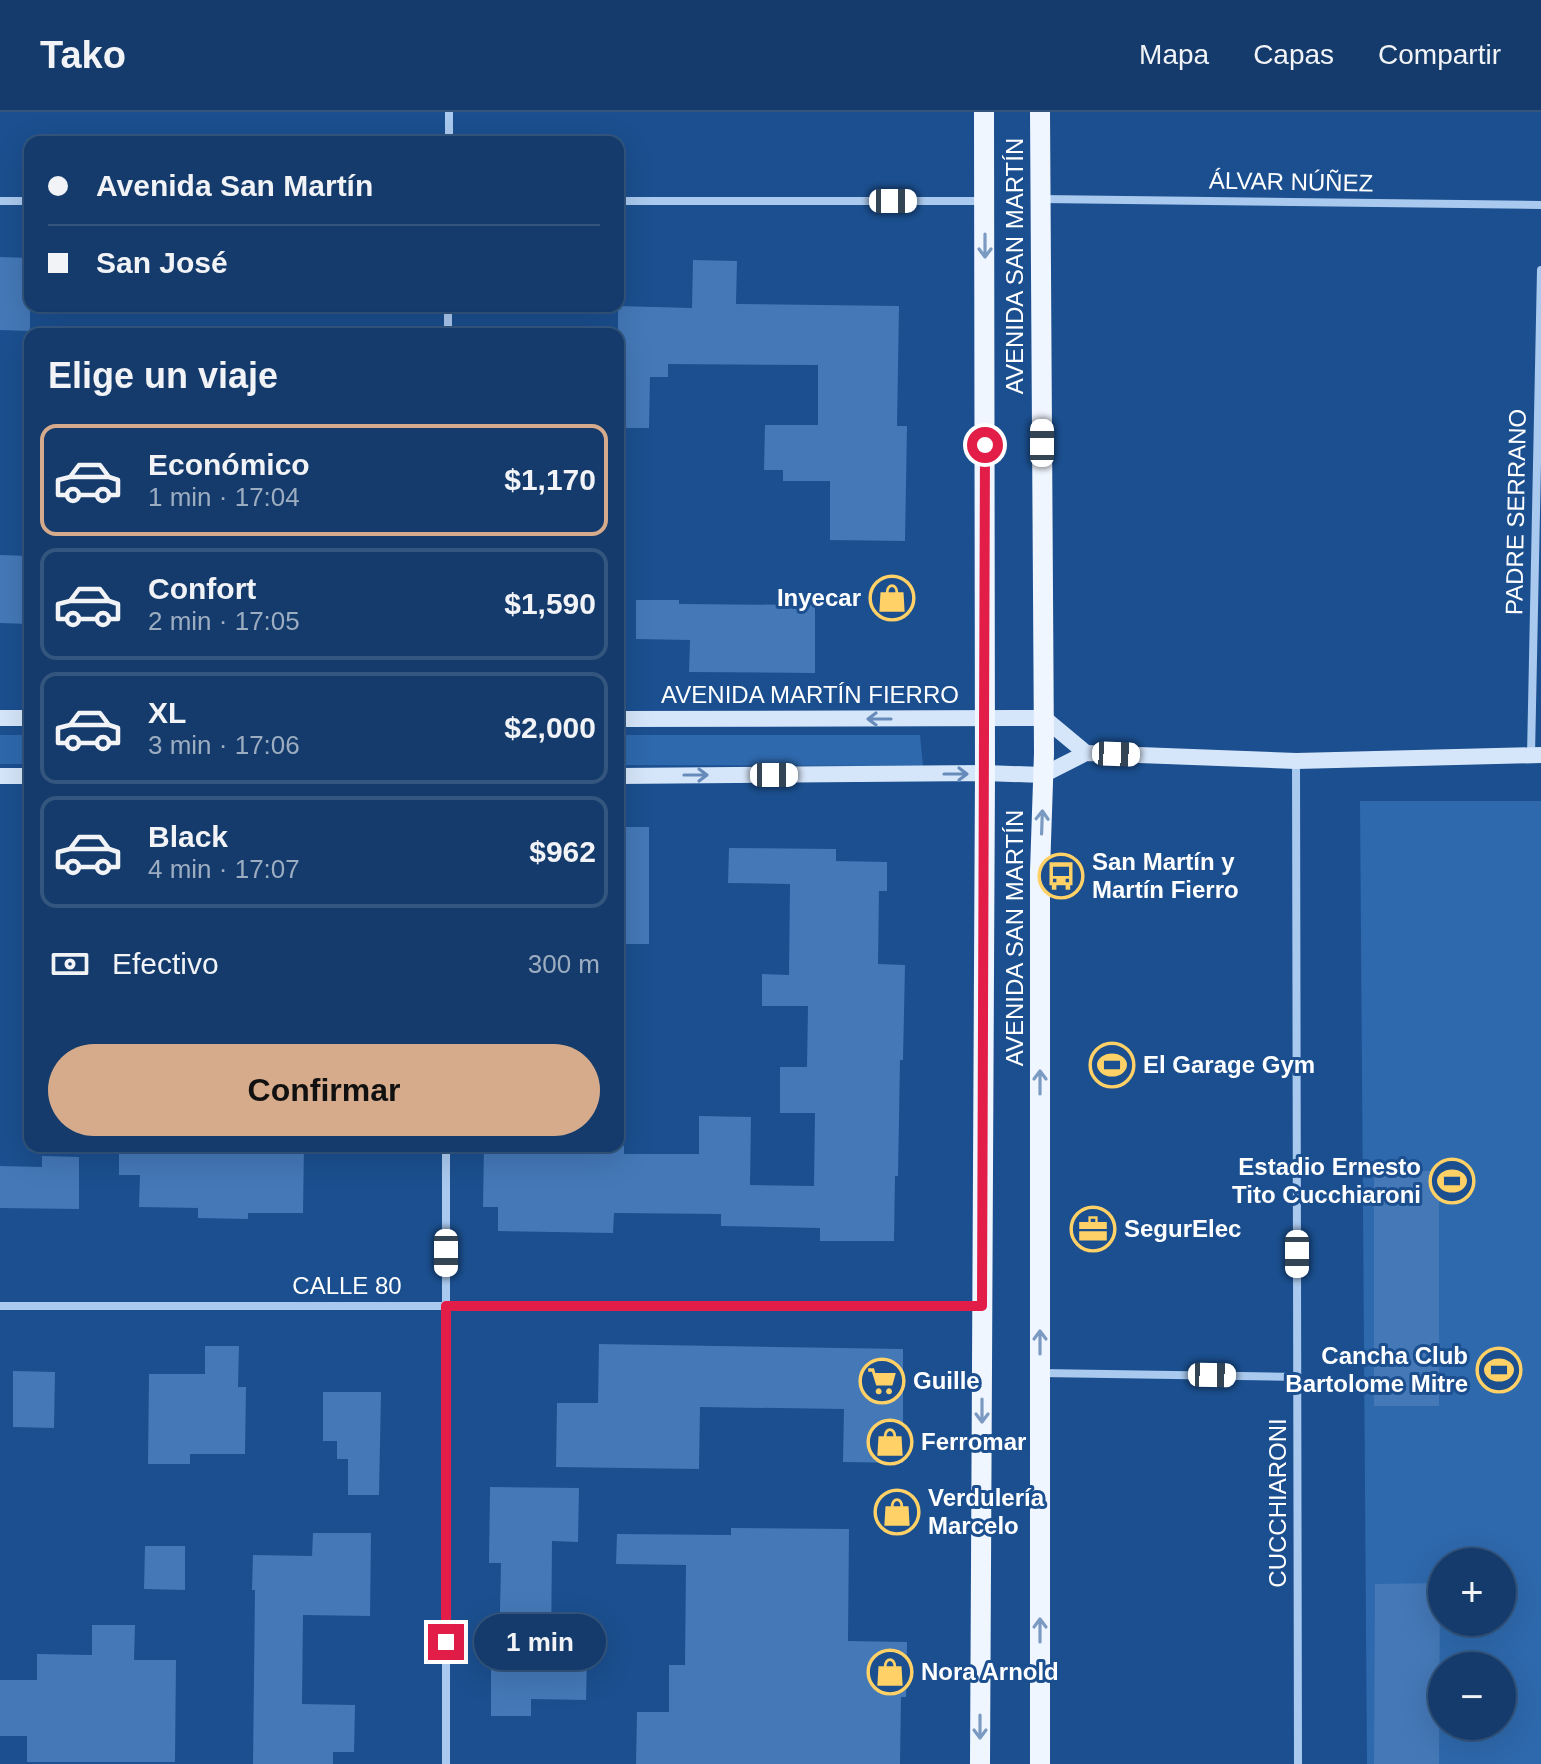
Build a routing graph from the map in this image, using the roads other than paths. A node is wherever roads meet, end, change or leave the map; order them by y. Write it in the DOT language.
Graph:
graph roads {
  1 [pos="449,112"];
  2 [pos="984,112"];
  3 [pos="1040,112"];
  4 [pos="449,136"];
  5 [pos="1040,199"];
  6 [pos="0,201"];
  7 [pos="24,201"];
  8 [pos="624,201"];
  9 [pos="984,201"];
  10 [pos="1541,205"];
  11 [pos="1541,270"];
  12 [pos="0,718"];
  13 [pos="24,718"];
  14 [pos="1044,718"];
  15 [pos="624,719"];
  16 [pos="985,720"];
  17 [pos="1086,753"];
  18 [pos="1536,755"];
  19 [pos="1296,761"];
  20 [pos="985,773"];
  21 [pos="1043,775"];
  22 [pos="0,776"];
  23 [pos="24,776"];
  24 [pos="624,776"];
  25 [pos="446,1152"];
  26 [pos="0,1306"];
  27 [pos="446,1306"];
  28 [pos="982,1306"];
  29 [pos="1040,1373"];
  30 [pos="1297,1377"];
  31 [pos="446,1764"];
  32 [pos="980,1764"];
  33 [pos="1040,1764"];
  34 [pos="1298,1764"];
  1 -- 4 [label="street"];
  2 -- 9 [label="main road, AVENIDA SAN MARTÍN"];
  3 -- 5 [label="main road, AVENIDA SAN MARTÍN"];
  5 -- 10 [label="street, ÁLVAR NÚÑEZ"];
  5 -- 14 [label="main road, AVENIDA SAN MARTÍN"];
  6 -- 7 [label="street"];
  8 -- 9 [label="street"];
  9 -- 16 [label="main road, AVENIDA SAN MARTÍN, one-way"];
  11 -- 18 [label="street, PADRE SERRANO"];
  12 -- 13 [label="main road"];
  14 -- 16 [label="main road, AVENIDA MARTÍN FIERRO"];
  14 -- 17 [label="main road"];
  14 -- 21 [label="main road, AVENIDA SAN MARTÍN"];
  16 -- 15 [label="main road, AVENIDA MARTÍN FIERRO, one-way"];
  16 -- 20 [label="main road, AVENIDA SAN MARTÍN"];
  17 -- 19 [label="main road"];
  17 -- 21 [label="main road"];
  18 -- 19 [label="main road"];
  19 -- 30 [label="street, CUCCHIARONI"];
  20 -- 21 [label="main road"];
  24 -- 20 [label="main road, one-way"];
  20 -- 28 [label="main road, AVENIDA SAN MARTÍN"];
  29 -- 21 [label="main road, AVENIDA SAN MARTÍN, one-way"];
  22 -- 23 [label="main road"];
  25 -- 27 [label="street"];
  26 -- 27 [label="street, CALLE 80"];
  27 -- 28 [label="street, CALLE 80"];
  27 -- 31 [label="street"];
  28 -- 32 [label="main road, AVENIDA SAN MARTÍN, one-way"];
  29 -- 30 [label="street"];
  33 -- 29 [label="main road, AVENIDA SAN MARTÍN, one-way"];
  30 -- 34 [label="street, CUCCHIARONI"];
}
